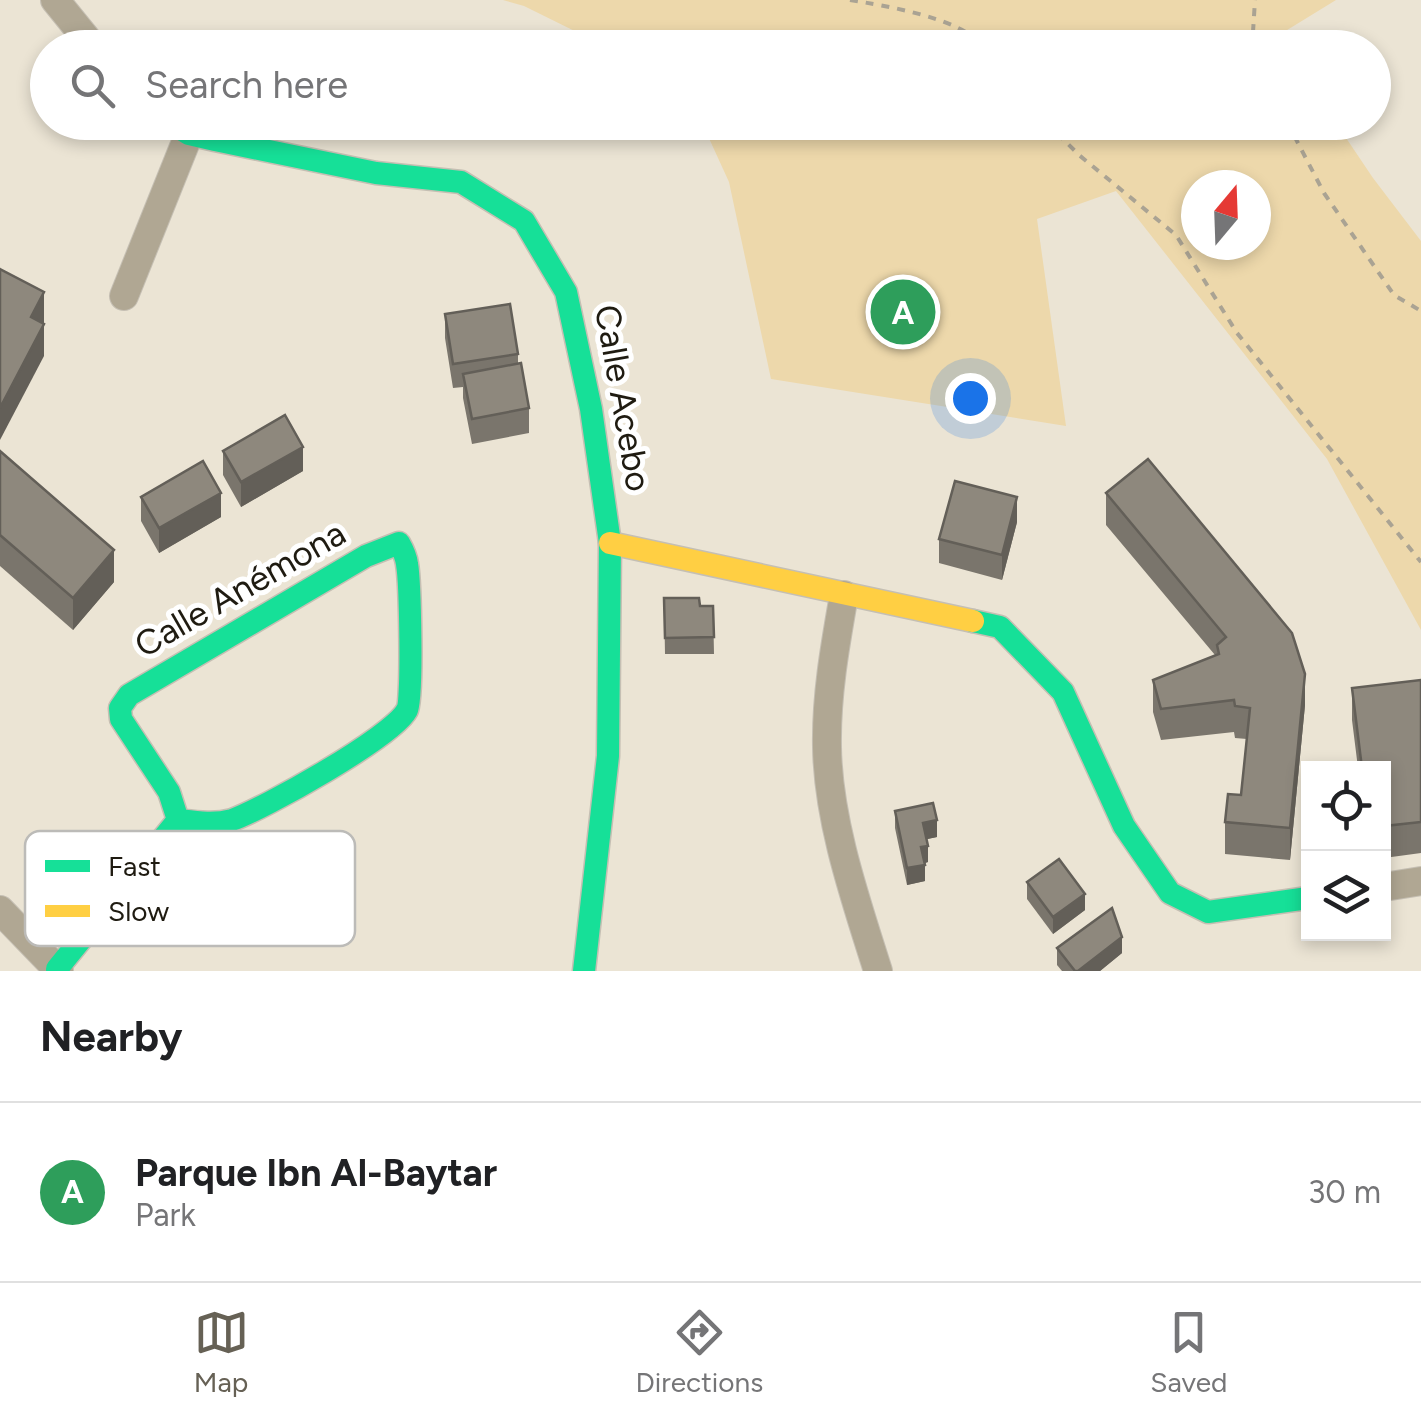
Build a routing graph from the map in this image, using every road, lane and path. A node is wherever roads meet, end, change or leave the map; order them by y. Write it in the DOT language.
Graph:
graph roads {
  1 [pos="55,0"];
  2 [pos="850,0"];
  3 [pos="1255,0"];
  4 [pos="79,30"];
  5 [pos="960,30"];
  6 [pos="1253,30"];
  7 [pos="176,140"];
  8 [pos="232,140"];
  9 [pos="1064,140"];
  10 [pos="1296,140"];
  11 [pos="124,296"];
  12 [pos="1421,311"];
  13 [pos="610,543"];
  14 [pos="1421,562"];
  15 [pos="844,595"];
  16 [pos="178,820"];
  17 [pos="169,831"];
  18 [pos="1421,881"];
  19 [pos="1391,886"];
  20 [pos="1301,899"];
  21 [pos="0,910"];
  22 [pos="25,936"];
  23 [pos="35,946"];
  24 [pos="77,946"];
  25 [pos="58,970"];
  26 [pos="584,971"];
  27 [pos="878,971"];
  1 -- 4 [label="street"];
  2 -- 5 [label="path"];
  3 -- 6 [label="path"];
  7 -- 11 [label="street"];
  8 -- 13 [label="street, Calle Acebo"];
  9 -- 14 [label="path"];
  10 -- 12 [label="path"];
  13 -- 15 [label="street"];
  13 -- 26 [label="street, Calle Acebo"];
  15 -- 20 [label="street"];
  15 -- 27 [label="street"];
  16 -- 16 [label="street, Calle Anémona"];
  16 -- 17 [label="street"];
  18 -- 19 [label="street"];
  21 -- 22 [label="street"];
  23 -- 25 [label="street"];
  24 -- 25 [label="street"];
}
